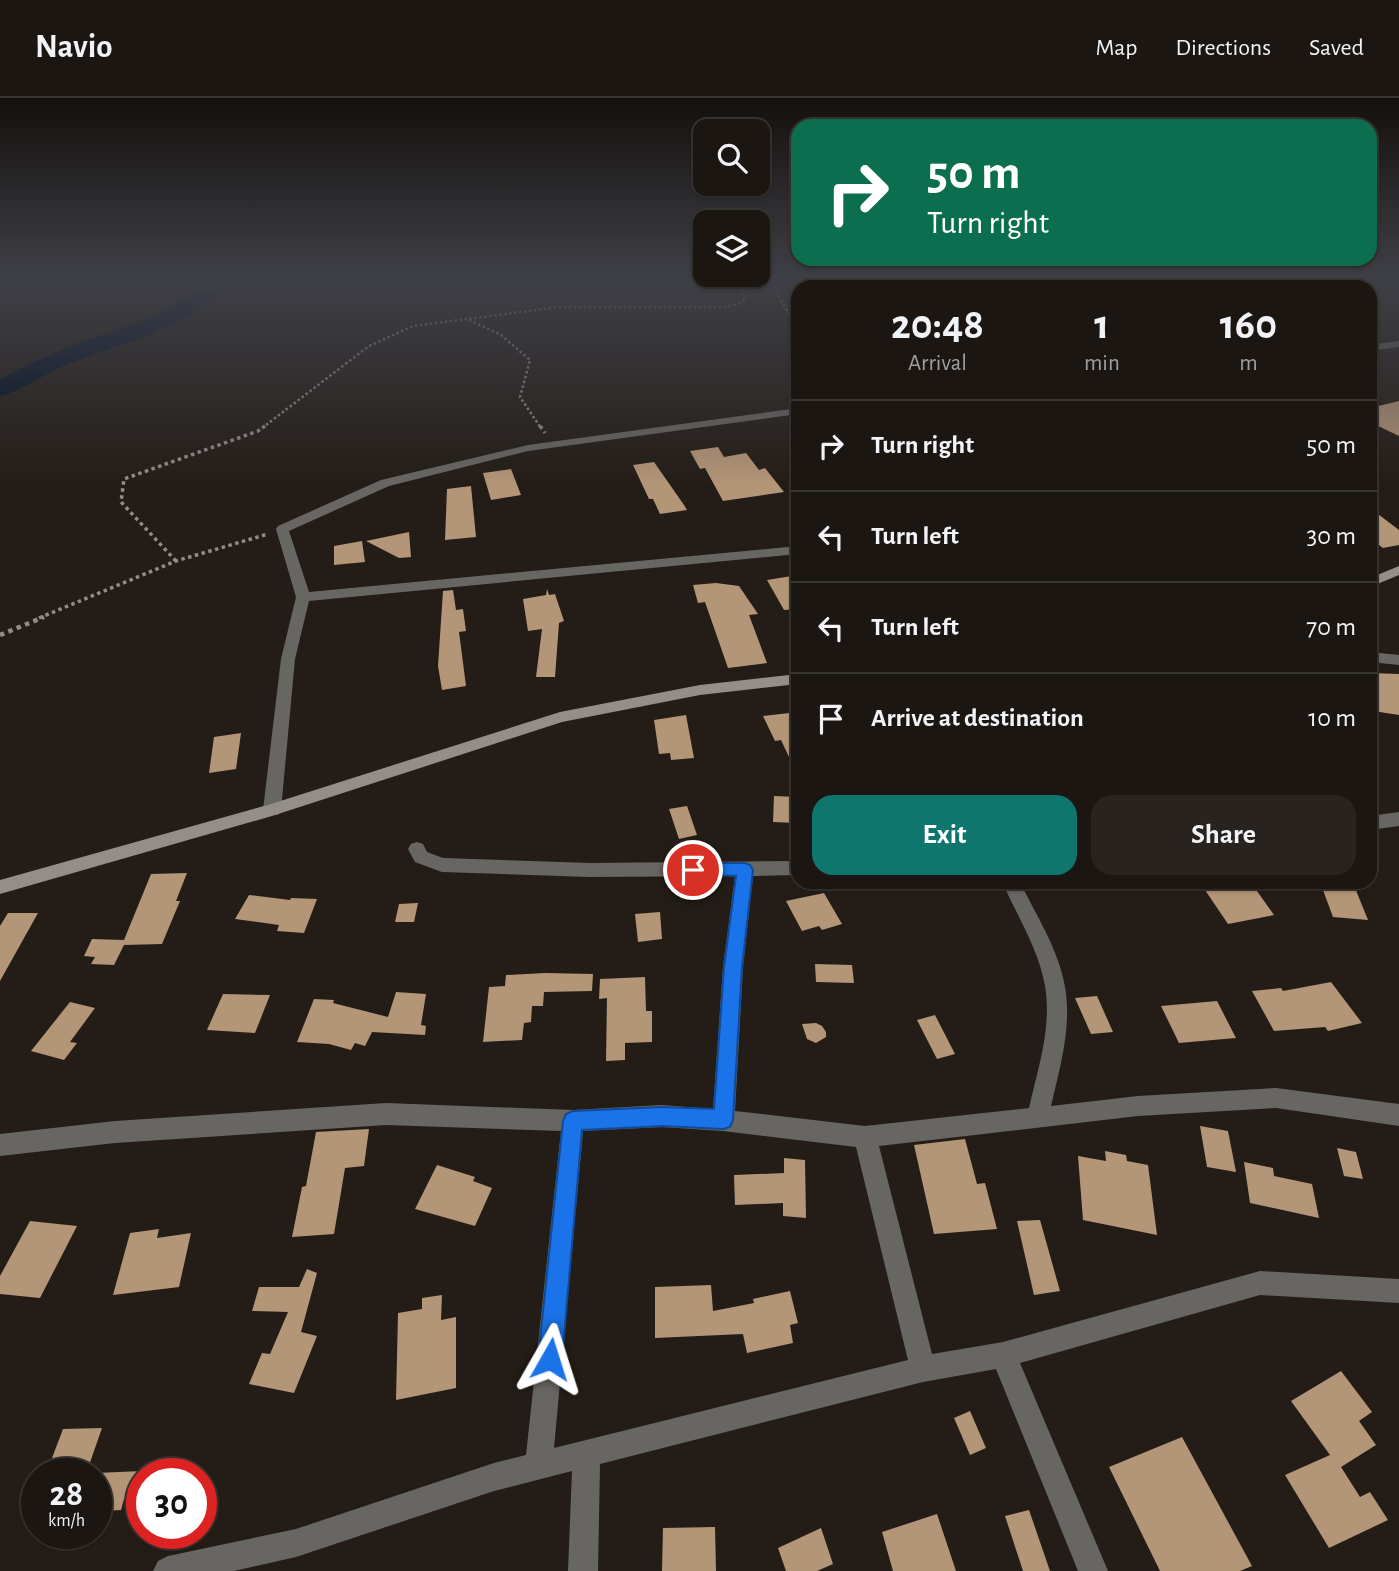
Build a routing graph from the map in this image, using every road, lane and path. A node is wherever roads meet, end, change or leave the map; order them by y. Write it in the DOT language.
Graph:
graph roads {
  1 [pos="368,347"];
  2 [pos="515,347"];
  3 [pos="791,412"];
  4 [pos="544,446"];
  5 [pos="282,529"];
  6 [pos="791,551"];
  7 [pos="176,561"];
  8 [pos="1399,570"];
  9 [pos="1377,580"];
  10 [pos="303,597"];
  11 [pos="0,635"];
  12 [pos="1377,658"];
  13 [pos="1399,660"];
  14 [pos="791,680"];
  15 [pos="272,810"];
  16 [pos="1399,819"];
  17 [pos="1377,822"];
  18 [pos="417,849"];
  19 [pos="791,868"];
  20 [pos="745,870"];
  21 [pos="0,887"];
  22 [pos="1014,889"];
  23 [pos="1399,1115"];
  24 [pos="1038,1118"];
  25 [pos="723,1120"];
  26 [pos="573,1121"];
  27 [pos="865,1137"];
  28 [pos="0,1145"];
  29 [pos="1399,1291"];
  30 [pos="1003,1355"];
  31 [pos="923,1369"];
  32 [pos="586,1454"];
  33 [pos="540,1465"];
  34 [pos="168,1571"];
  35 [pos="583,1571"];
  36 [pos="1093,1571"];
  1 -- 7 [label="path"];
  2 -- 4 [label="path"];
  3 -- 4 [label="street"];
  4 -- 5 [label="street"];
  5 -- 7 [label="path"];
  5 -- 10 [label="street"];
  6 -- 10 [label="street"];
  7 -- 11 [label="path"];
  8 -- 9 [label="street"];
  10 -- 15 [label="street"];
  12 -- 13 [label="street"];
  14 -- 15 [label="street"];
  15 -- 21 [label="street"];
  16 -- 17 [label="street"];
  18 -- 20 [label="street"];
  19 -- 20 [label="street"];
  20 -- 25 [label="street"];
  22 -- 24 [label="street"];
  23 -- 24 [label="street"];
  24 -- 27 [label="street"];
  25 -- 26 [label="street"];
  25 -- 27 [label="street"];
  26 -- 28 [label="street"];
  26 -- 33 [label="street"];
  27 -- 31 [label="street"];
  29 -- 30 [label="street"];
  30 -- 31 [label="street"];
  30 -- 36 [label="street"];
  31 -- 32 [label="street"];
  32 -- 33 [label="street"];
  32 -- 35 [label="street"];
  33 -- 34 [label="street"];
}
